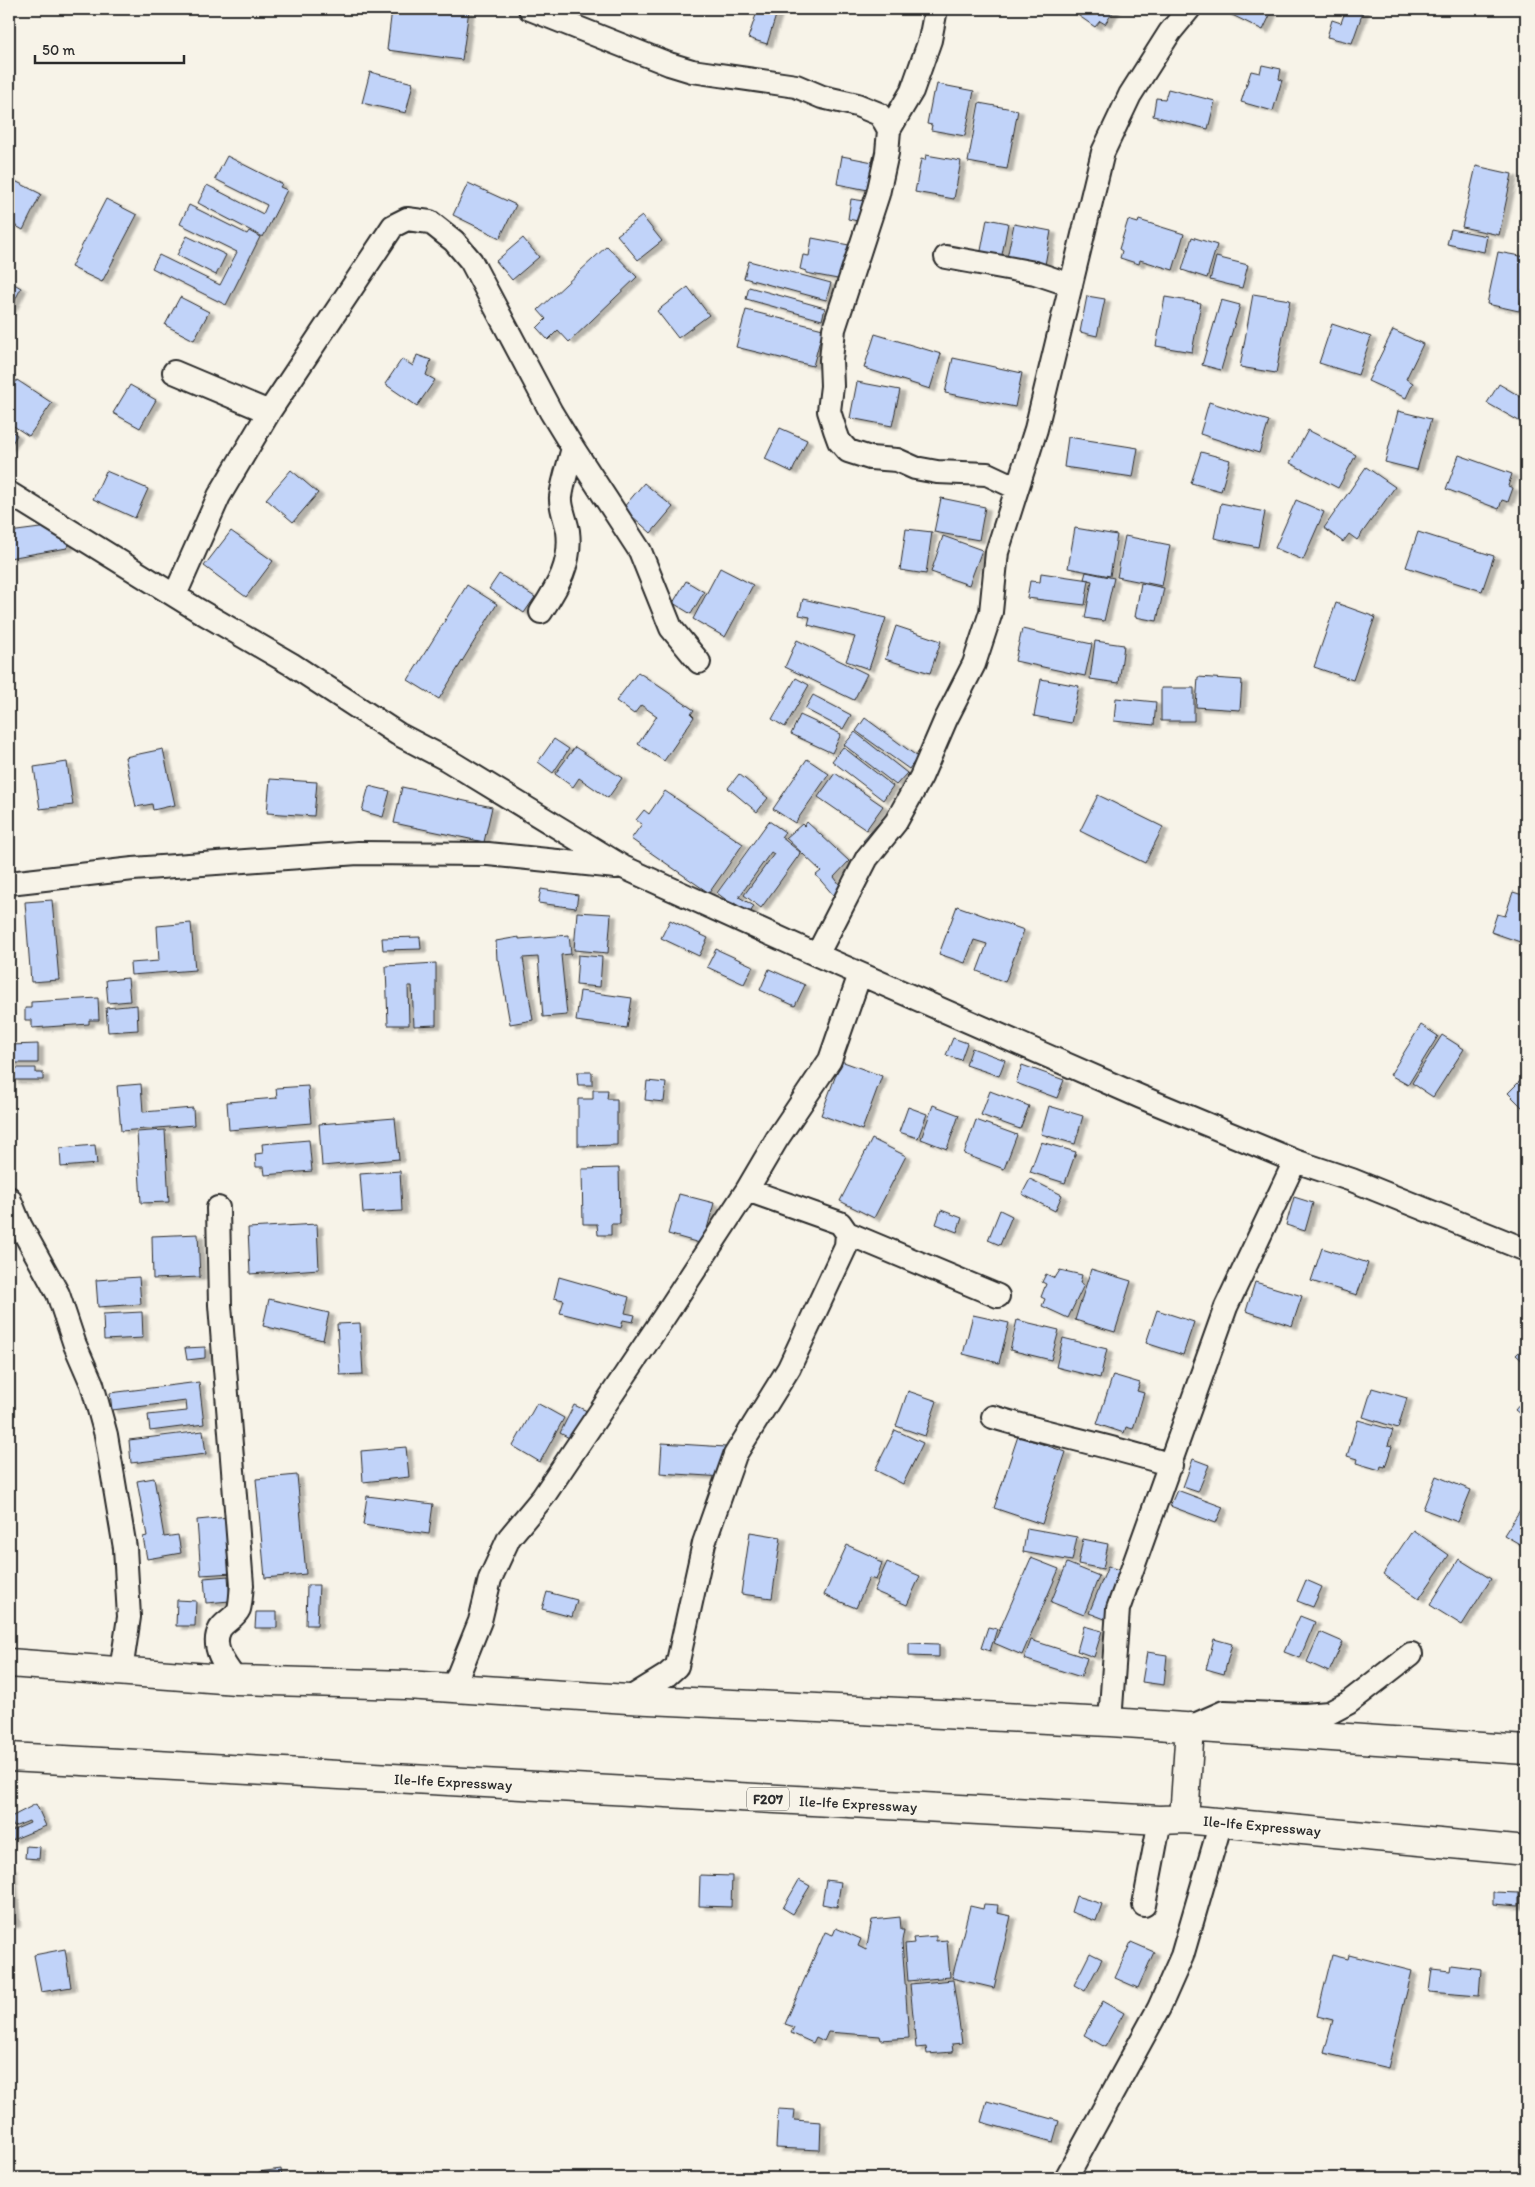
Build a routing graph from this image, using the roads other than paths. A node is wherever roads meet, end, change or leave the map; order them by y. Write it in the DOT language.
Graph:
graph roads {
  1 [pos="530,9"];
  2 [pos="936,9"];
  3 [pos="1189,9"];
  4 [pos="889,130"];
  5 [pos="946,257"];
  6 [pos="1071,285"];
  7 [pos="174,372"];
  8 [pos="269,412"];
  9 [pos="573,448"];
  10 [pos="1017,488"];
  11 [pos="9,493"];
  12 [pos="175,595"];
  13 [pos="541,612"];
  14 [pos="699,662"];
  15 [pos="623,867"];
  16 [pos="9,883"];
  17 [pos="817,956"];
  18 [pos="860,974"];
  19 [pos="1295,1161"];
  20 [pos="747,1190"];
  21 [pos="9,1198"];
  22 [pos="218,1208"];
  23 [pos="847,1233"];
  24 [pos="1526,1250"];
  25 [pos="998,1296"];
  26 [pos="993,1417"];
  27 [pos="1171,1465"];
  28 [pos="1411,1654"];
  29 [pos="9,1663"];
  30 [pos="121,1671"];
  31 [pos="236,1680"];
  32 [pos="453,1688"];
  33 [pos="628,1699"];
  34 [pos="1110,1722"];
  35 [pos="1190,1727"];
  36 [pos="1526,1750"];
  37 [pos="11,1759"];
  38 [pos="1172,1820"];
  39 [pos="1221,1822"];
  40 [pos="1526,1851"];
  41 [pos="1144,1905"];
  42 [pos="1066,2178"];
  1 -- 4 [label="street"];
  2 -- 4 [label="street"];
  3 -- 6 [label="street"];
  4 -- 10 [label="street"];
  5 -- 6 [label="street"];
  6 -- 10 [label="street"];
  7 -- 8 [label="street"];
  8 -- 9 [label="street"];
  8 -- 12 [label="street"];
  9 -- 13 [label="street"];
  9 -- 14 [label="street"];
  10 -- 17 [label="street"];
  11 -- 12 [label="street"];
  12 -- 15 [label="street"];
  15 -- 16 [label="street"];
  15 -- 17 [label="street"];
  17 -- 18 [label="street"];
  18 -- 19 [label="street"];
  18 -- 20 [label="street"];
  19 -- 24 [label="street"];
  19 -- 27 [label="street"];
  20 -- 23 [label="street"];
  20 -- 32 [label="street"];
  21 -- 30 [label="street"];
  22 -- 31 [label="street"];
  23 -- 25 [label="street"];
  23 -- 33 [label="street"];
  26 -- 27 [label="street"];
  27 -- 34 [label="street"];
  28 -- 35 [label="street"];
  29 -- 30 [label="main road"];
  30 -- 31 [label="main road"];
  31 -- 32 [label="main road"];
  32 -- 33 [label="main road"];
  33 -- 34 [label="main road"];
  34 -- 35 [label="main road"];
  35 -- 36 [label="main road"];
  35 -- 38 [label="main road"];
  37 -- 38 [label="main road, Ile-Ife Expressway / F207"];
  38 -- 39 [label="main road, Ile-Ife Expressway / F207"];
  38 -- 41 [label="street"];
  39 -- 40 [label="main road, Ile-Ife Expressway / F207"];
  39 -- 42 [label="street"];
}
